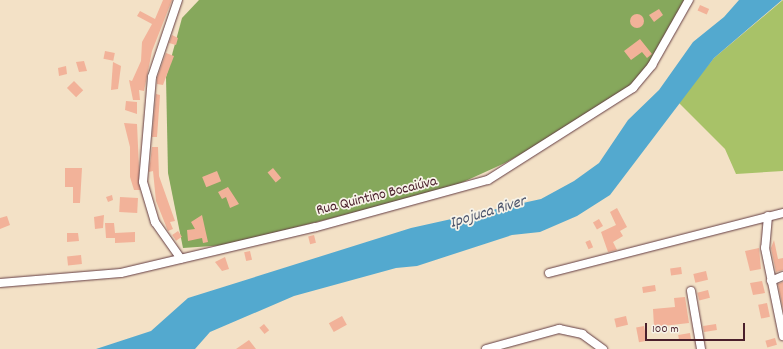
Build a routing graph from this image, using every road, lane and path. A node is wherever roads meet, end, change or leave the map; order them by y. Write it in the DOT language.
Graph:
graph roads {
  1 [pos="178,0"];
  2 [pos="689,0"];
  3 [pos="783,213"];
  4 [pos="768,216"];
  5 [pos="181,259"];
  6 [pos="549,273"];
  7 [pos="783,276"];
  8 [pos="772,281"];
  9 [pos="0,283"];
  10 [pos="691,291"];
  11 [pos="782,327"];
  12 [pos="783,336"];
  13 [pos="513,345"];
  14 [pos="486,349"];
  15 [pos="602,349"];
  16 [pos="700,349"];
  1 -- 5 [label="street"];
  2 -- 5 [label="street, Rua Quintino Bocaiúva"];
  3 -- 4 [label="street"];
  4 -- 6 [label="street"];
  4 -- 8 [label="street"];
  5 -- 9 [label="street, Rua Quintino Bocaiúva"];
  7 -- 8 [label="street"];
  8 -- 11 [label="street"];
  10 -- 16 [label="street"];
  11 -- 12 [label="street"];
  13 -- 14 [label="street"];
  13 -- 15 [label="street"];
}
